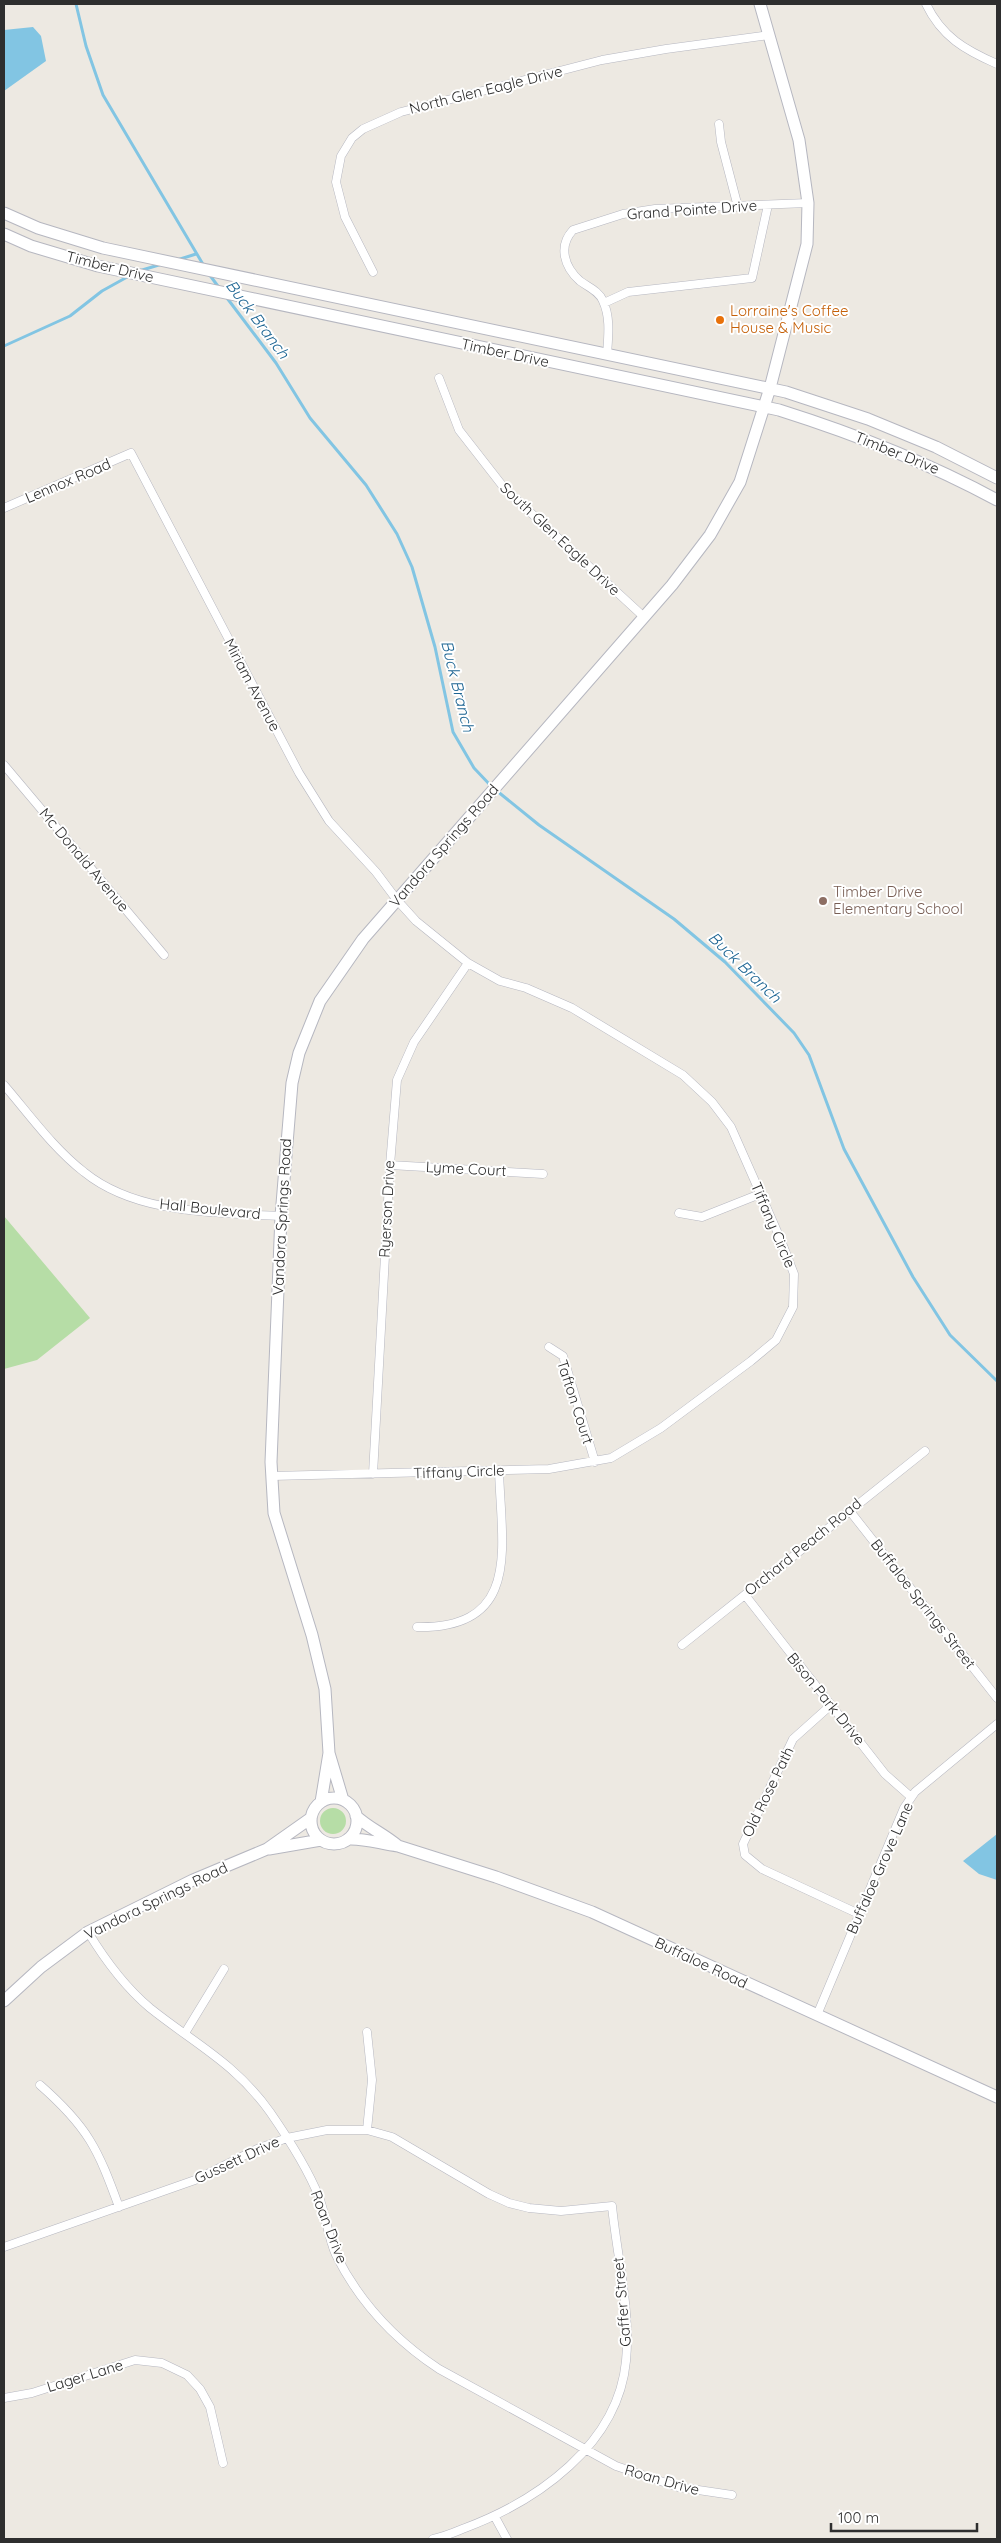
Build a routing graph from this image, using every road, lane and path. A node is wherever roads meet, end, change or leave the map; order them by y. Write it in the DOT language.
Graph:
graph roads {
  1 [pos="760,4"];
  2 [pos="926,4"];
  3 [pos="769,35"];
  4 [pos="997,64"];
  5 [pos="719,124"];
  6 [pos="808,203"];
  7 [pos="768,205"];
  8 [pos="738,207"];
  9 [pos="4,213"];
  10 [pos="4,234"];
  11 [pos="373,272"];
  12 [pos="604,303"];
  13 [pos="607,355"];
  14 [pos="439,378"];
  15 [pos="770,388"];
  16 [pos="764,407"];
  17 [pos="131,453"];
  18 [pos="997,478"];
  19 [pos="997,500"];
  20 [pos="4,508"];
  21 [pos="644,617"];
  22 [pos="4,765"];
  23 [pos="397,900"];
  24 [pos="164,954"];
  25 [pos="468,964"];
  26 [pos="4,1085"];
  27 [pos="390,1165"];
  28 [pos="543,1174"];
  29 [pos="760,1194"];
  30 [pos="679,1213"];
  31 [pos="281,1216"];
  32 [pos="549,1347"];
  33 [pos="925,1451"];
  34 [pos="594,1462"];
  35 [pos="499,1470"];
  36 [pos="373,1474"];
  37 [pos="272,1476"];
  38 [pos="849,1510"];
  39 [pos="745,1595"];
  40 [pos="417,1627"];
  41 [pos="682,1644"];
  42 [pos="997,1698"];
  43 [pos="831,1705"];
  44 [pos="997,1724"];
  45 [pos="330,1753"];
  46 [pos="911,1798"];
  47 [pos="343,1800"];
  48 [pos="321,1802"];
  49 [pos="356,1816"];
  50 [pos="311,1818"];
  51 [pos="348,1839"];
  52 [pos="321,1840"];
  53 [pos="398,1846"];
  54 [pos="267,1849"];
  55 [pos="859,1914"];
  56 [pos="88,1932"];
  57 [pos="224,1969"];
  58 [pos="4,2000"];
  59 [pos="817,2015"];
  60 [pos="367,2032"];
  61 [pos="185,2033"];
  62 [pos="40,2086"];
  63 [pos="997,2097"];
  64 [pos="367,2130"];
  65 [pos="286,2138"];
  66 [pos="612,2206"];
  67 [pos="119,2207"];
  68 [pos="4,2247"];
  69 [pos="4,2398"];
  70 [pos="585,2450"];
  71 [pos="223,2463"];
  72 [pos="732,2495"];
  73 [pos="495,2516"];
  74 [pos="433,2539"];
  75 [pos="507,2539"];
  1 -- 3 [label="street, Vandora Springs Road"];
  2 -- 4 [label="street"];
  3 -- 6 [label="street, Vandora Springs Road"];
  3 -- 11 [label="street, North Glen Eagle Drive"];
  5 -- 8 [label="street"];
  6 -- 7 [label="street, Grand Pointe Drive"];
  6 -- 15 [label="street, Vandora Springs Road"];
  7 -- 8 [label="street, Grand Pointe Drive"];
  7 -- 12 [label="street"];
  8 -- 12 [label="street, Grand Pointe Drive"];
  9 -- 13 [label="street, Timber Drive"];
  10 -- 16 [label="street, Timber Drive"];
  12 -- 13 [label="street"];
  13 -- 15 [label="street, Timber Drive"];
  14 -- 21 [label="street, South Glen Eagle Drive"];
  15 -- 16 [label="street, Vandora Springs Road"];
  15 -- 18 [label="street, Timber Drive"];
  16 -- 19 [label="street, Timber Drive"];
  16 -- 21 [label="street, Vandora Springs Road"];
  17 -- 20 [label="street, Lennox Road"];
  17 -- 23 [label="street, Miriam Avenue"];
  21 -- 23 [label="street, Vandora Springs Road"];
  22 -- 24 [label="street, Mc Donald Avenue"];
  23 -- 25 [label="street, Tiffany Circle"];
  23 -- 31 [label="street, Vandora Springs Road"];
  25 -- 27 [label="street, Ryerson Drive"];
  25 -- 29 [label="street, Tiffany Circle"];
  26 -- 31 [label="street, Hall Boulevard"];
  27 -- 28 [label="street, Lyme Court"];
  27 -- 36 [label="street, Ryerson Drive"];
  29 -- 30 [label="street"];
  29 -- 34 [label="street, Tiffany Circle"];
  31 -- 37 [label="street, Vandora Springs Road"];
  32 -- 34 [label="street, Tafton Court"];
  33 -- 38 [label="street, Orchard Peach Road"];
  34 -- 35 [label="street, Tiffany Circle"];
  35 -- 36 [label="street, Tiffany Circle"];
  35 -- 40 [label="street"];
  36 -- 37 [label="street, Tiffany Circle"];
  37 -- 45 [label="street, Vandora Springs Road"];
  38 -- 39 [label="street, Orchard Peach Road"];
  38 -- 42 [label="street, Buffaloe Springs Street"];
  39 -- 41 [label="street, Orchard Peach Road"];
  39 -- 43 [label="street, Bison Park Drive"];
  43 -- 46 [label="street, Bison Park Drive"];
  43 -- 55 [label="street, Old Rose Path"];
  44 -- 46 [label="street, Buffaloe Grove Lane"];
  45 -- 47 [label="street, Vandora Springs Road"];
  45 -- 48 [label="street, Vandora Springs Road"];
  46 -- 55 [label="street, Buffaloe Grove Lane"];
  47 -- 48 [label="street"];
  47 -- 49 [label="street"];
  48 -- 50 [label="street"];
  49 -- 51 [label="street"];
  49 -- 53 [label="street, Buffaloe Road"];
  50 -- 52 [label="street"];
  50 -- 54 [label="street, Vandora Springs Road"];
  51 -- 52 [label="street"];
  51 -- 53 [label="street, Buffaloe Road"];
  52 -- 54 [label="street, Vandora Springs Road"];
  53 -- 59 [label="street, Buffaloe Road"];
  54 -- 56 [label="street, Vandora Springs Road"];
  55 -- 59 [label="street, Buffaloe Grove Lane"];
  56 -- 58 [label="street, Vandora Springs Road"];
  56 -- 61 [label="street, Roan Drive"];
  57 -- 61 [label="street"];
  59 -- 63 [label="street, Buffaloe Road"];
  60 -- 64 [label="street"];
  61 -- 65 [label="street, Roan Drive"];
  62 -- 67 [label="street"];
  64 -- 65 [label="street, Gussett Drive"];
  64 -- 66 [label="street, Gussett Drive"];
  65 -- 67 [label="street, Gussett Drive"];
  65 -- 70 [label="street, Roan Drive"];
  66 -- 70 [label="street, Gaffer Street"];
  67 -- 68 [label="street, Gussett Drive"];
  69 -- 71 [label="street, Lager Lane"];
  70 -- 72 [label="street, Roan Drive"];
  70 -- 73 [label="street, Gaffer Street"];
  73 -- 74 [label="street, Gaffer Street"];
  73 -- 75 [label="street"];
}
